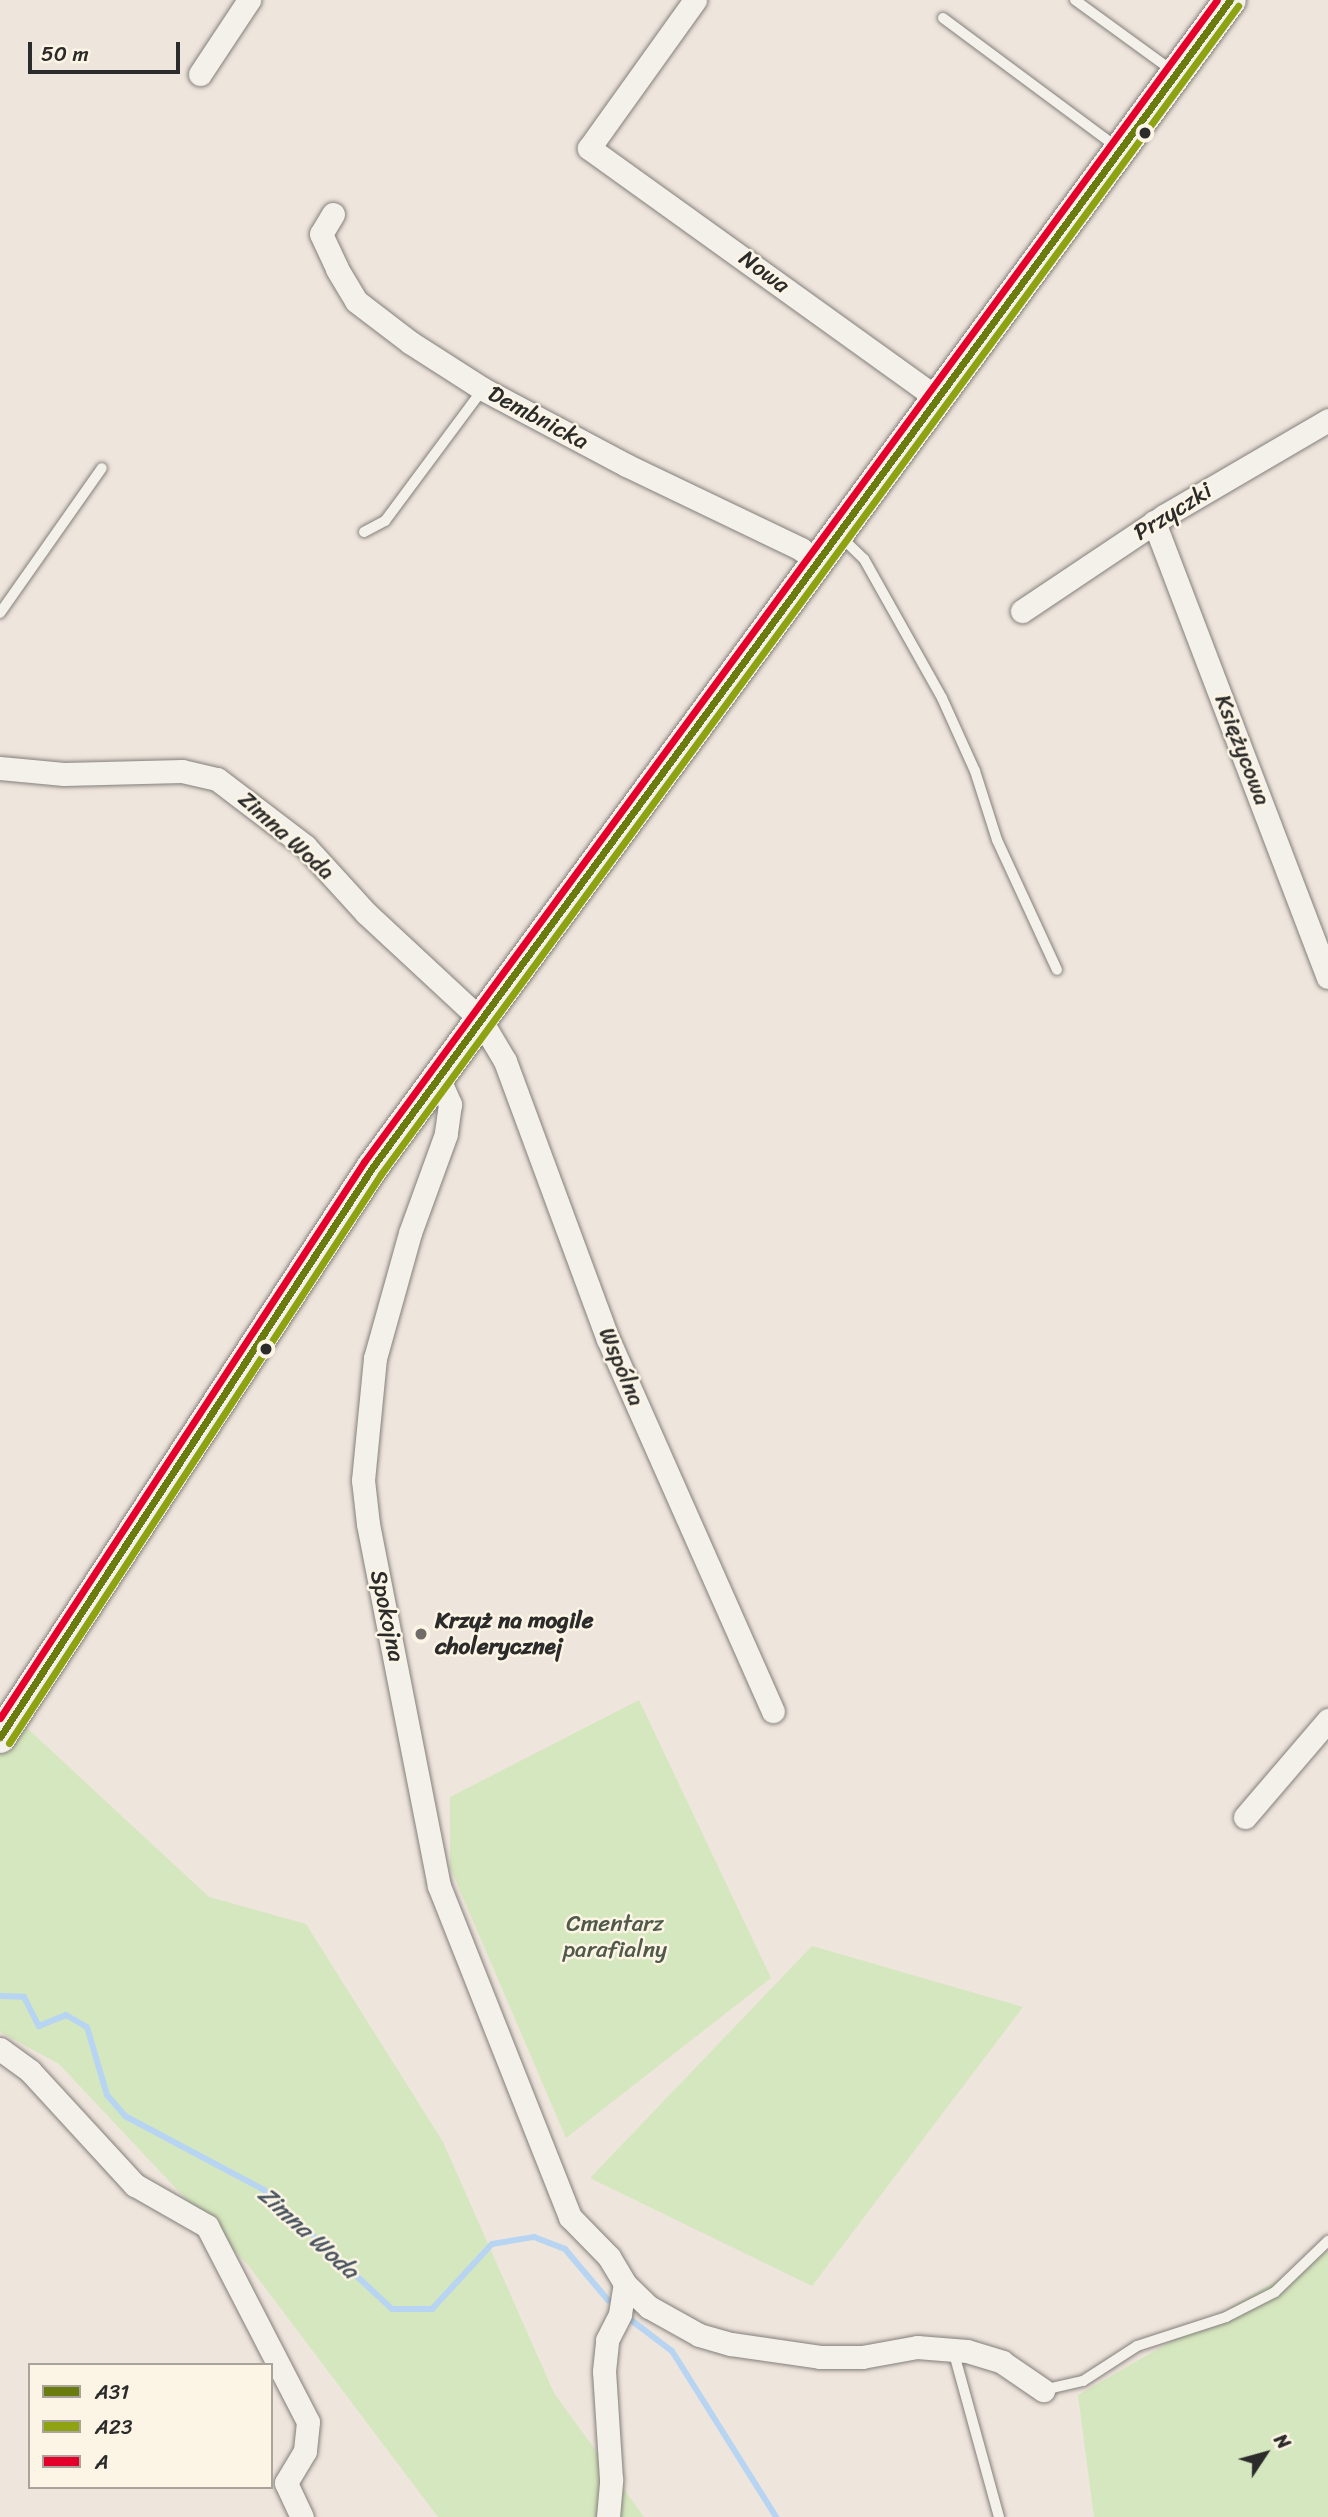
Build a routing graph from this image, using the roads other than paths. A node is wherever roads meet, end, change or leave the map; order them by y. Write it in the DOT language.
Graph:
graph roads {
  1 [pos="249,0"];
  2 [pos="695,0"];
  3 [pos="1075,0"];
  4 [pos="1230,0"];
  5 [pos="943,18"];
  6 [pos="1177,73"];
  7 [pos="200,74"];
  8 [pos="1121,150"];
  9 [pos="332,214"];
  10 [pos="483,389"];
  11 [pos="938,399"];
  12 [pos="1328,420"];
  13 [pos="102,468"];
  14 [pos="1154,522"];
  15 [pos="364,532"];
  16 [pos="838,534"];
  17 [pos="817,562"];
  18 [pos="1022,611"];
  19 [pos="0,613"];
  20 [pos="0,768"];
  21 [pos="1057,970"];
  22 [pos="1328,977"];
  23 [pos="480,1019"];
  24 [pos="438,1077"];
  25 [pos="773,1711"];
  26 [pos="1328,1720"];
  27 [pos="0,1737"];
  28 [pos="1245,1816"];
  29 [pos="0,2049"];
  30 [pos="1328,2241"];
  31 [pos="625,2284"];
  32 [pos="953,2350"];
  33 [pos="1043,2390"];
  34 [pos="302,2517"];
  35 [pos="608,2517"];
  36 [pos="999,2517"];
  1 -- 7 [label="street"];
  2 -- 11 [label="street, Nowa"];
  3 -- 6 [label="lane"];
  4 -- 6 [label="main road"];
  5 -- 8 [label="lane"];
  6 -- 8 [label="main road"];
  8 -- 11 [label="main road"];
  9 -- 10 [label="street, Dembnicka"];
  10 -- 15 [label="lane"];
  10 -- 17 [label="street, Dembnicka"];
  11 -- 16 [label="main road"];
  12 -- 14 [label="street, Przyczki"];
  13 -- 19 [label="lane"];
  14 -- 18 [label="street, Przyczki"];
  14 -- 22 [label="street, Księżycowa"];
  16 -- 17 [label="main road"];
  16 -- 21 [label="lane"];
  17 -- 23 [label="main road"];
  20 -- 23 [label="street, Zimna Woda"];
  23 -- 24 [label="main road"];
  23 -- 25 [label="street, Wspólna"];
  24 -- 27 [label="main road"];
  24 -- 31 [label="street, Spokojna"];
  26 -- 28 [label="street"];
  29 -- 34 [label="street"];
  30 -- 33 [label="lane"];
  31 -- 32 [label="street, Spokojna"];
  31 -- 35 [label="street"];
  32 -- 33 [label="street, Spokojna"];
  32 -- 36 [label="lane"];
}
